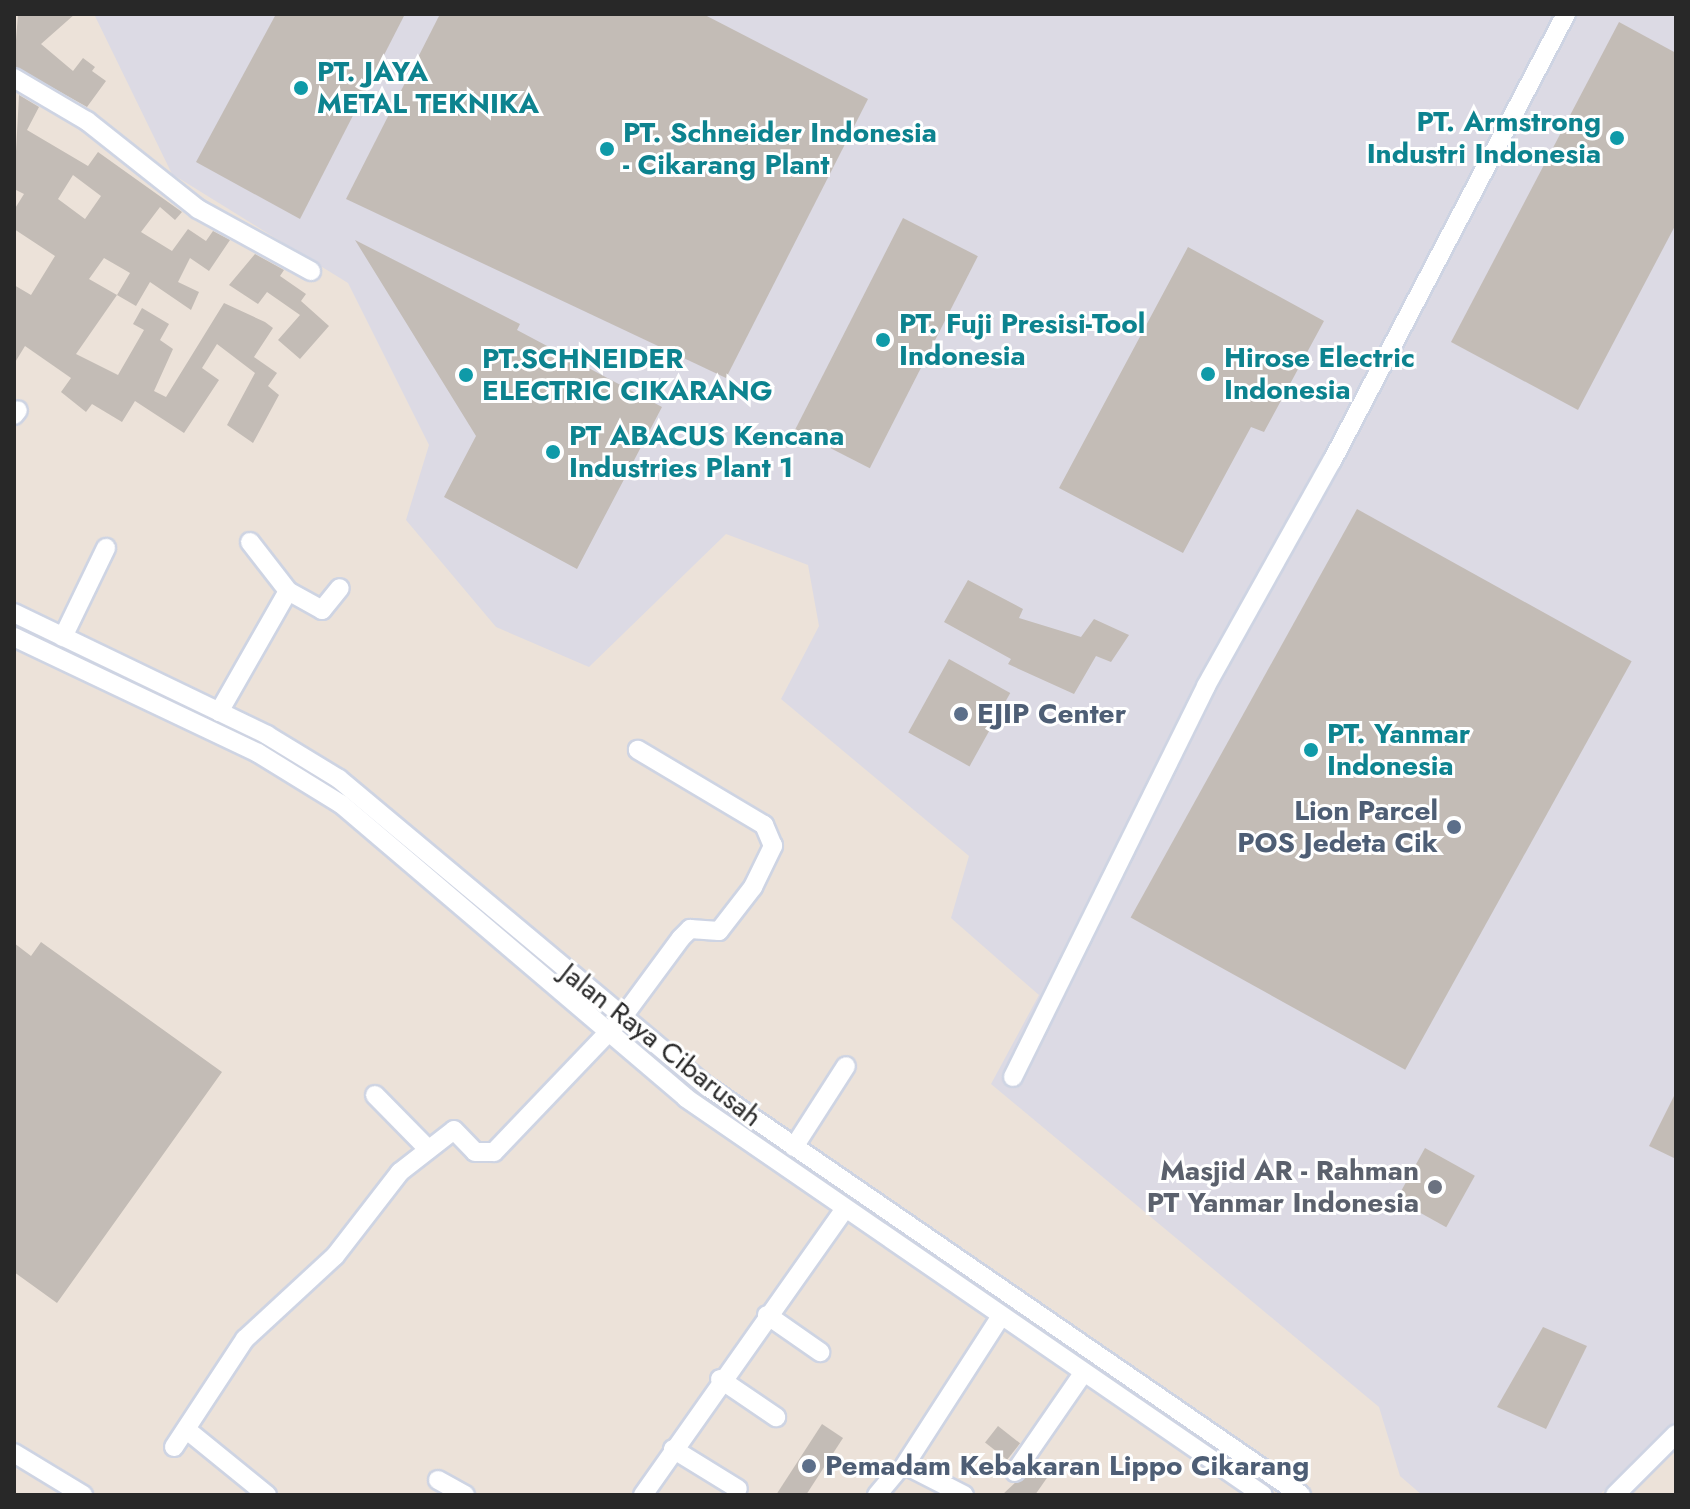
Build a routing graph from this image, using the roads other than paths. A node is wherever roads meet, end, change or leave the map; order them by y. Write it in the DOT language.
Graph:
graph roads {
  1 [pos="1566,14"];
  2 [pos="14,78"];
  3 [pos="311,271"];
  4 [pos="250,542"];
  5 [pos="106,548"];
  6 [pos="340,588"];
  7 [pos="288,591"];
  8 [pos="14,613"];
  9 [pos="14,637"];
  10 [pos="63,637"];
  11 [pos="219,712"];
  12 [pos="638,750"];
  13 [pos="622,1018"];
  14 [pos="604,1032"];
  15 [pos="846,1066"];
  16 [pos="1013,1077"];
  17 [pos="375,1095"];
  18 [pos="794,1147"];
  19 [pos="428,1149"];
  20 [pos="845,1209"];
  21 [pos="767,1315"];
  22 [pos="1001,1316"];
  23 [pos="820,1352"];
  24 [pos="1084,1372"];
  25 [pos="720,1379"];
  26 [pos="776,1417"];
  27 [pos="187,1430"];
  28 [pos="1676,1434"];
  29 [pos="174,1447"];
  30 [pos="673,1449"];
  31 [pos="14,1453"];
  32 [pos="897,1471"];
  33 [pos="1015,1472"];
  34 [pos="438,1480"];
  35 [pos="738,1489"];
  36 [pos="83,1495"];
  37 [pos="267,1495"];
  38 [pos="465,1495"];
  39 [pos="643,1495"];
  40 [pos="877,1495"];
  41 [pos="964,1495"];
  42 [pos="1263,1495"];
  43 [pos="1301,1495"];
  44 [pos="1615,1495"];
  1 -- 16 [label="street"];
  2 -- 3 [label="street"];
  4 -- 7 [label="street"];
  5 -- 10 [label="street"];
  6 -- 7 [label="street"];
  7 -- 11 [label="street"];
  8 -- 10 [label="street, Jalan Raya Cibarusah"];
  9 -- 14 [label="street, Jalan Raya Cibarusah"];
  10 -- 11 [label="street, Jalan Raya Cibarusah"];
  11 -- 13 [label="street, Jalan Raya Cibarusah"];
  12 -- 13 [label="street"];
  13 -- 14 [label="street"];
  13 -- 18 [label="street, Jalan Raya Cibarusah"];
  14 -- 19 [label="street"];
  14 -- 20 [label="street, Jalan Raya Cibarusah"];
  15 -- 18 [label="street"];
  17 -- 19 [label="street"];
  18 -- 43 [label="street, Jalan Raya Cibarusah"];
  19 -- 27 [label="street"];
  20 -- 21 [label="street"];
  20 -- 22 [label="street, Jalan Raya Cibarusah"];
  21 -- 23 [label="street"];
  21 -- 25 [label="street"];
  22 -- 24 [label="street, Jalan Raya Cibarusah"];
  22 -- 41 [label="street"];
  24 -- 33 [label="street"];
  24 -- 42 [label="street, Jalan Raya Cibarusah"];
  25 -- 26 [label="street"];
  25 -- 30 [label="street"];
  27 -- 29 [label="street"];
  27 -- 37 [label="street"];
  28 -- 44 [label="street"];
  30 -- 35 [label="street"];
  30 -- 39 [label="street"];
  31 -- 36 [label="street"];
  32 -- 40 [label="street"];
  34 -- 38 [label="street"];
}
